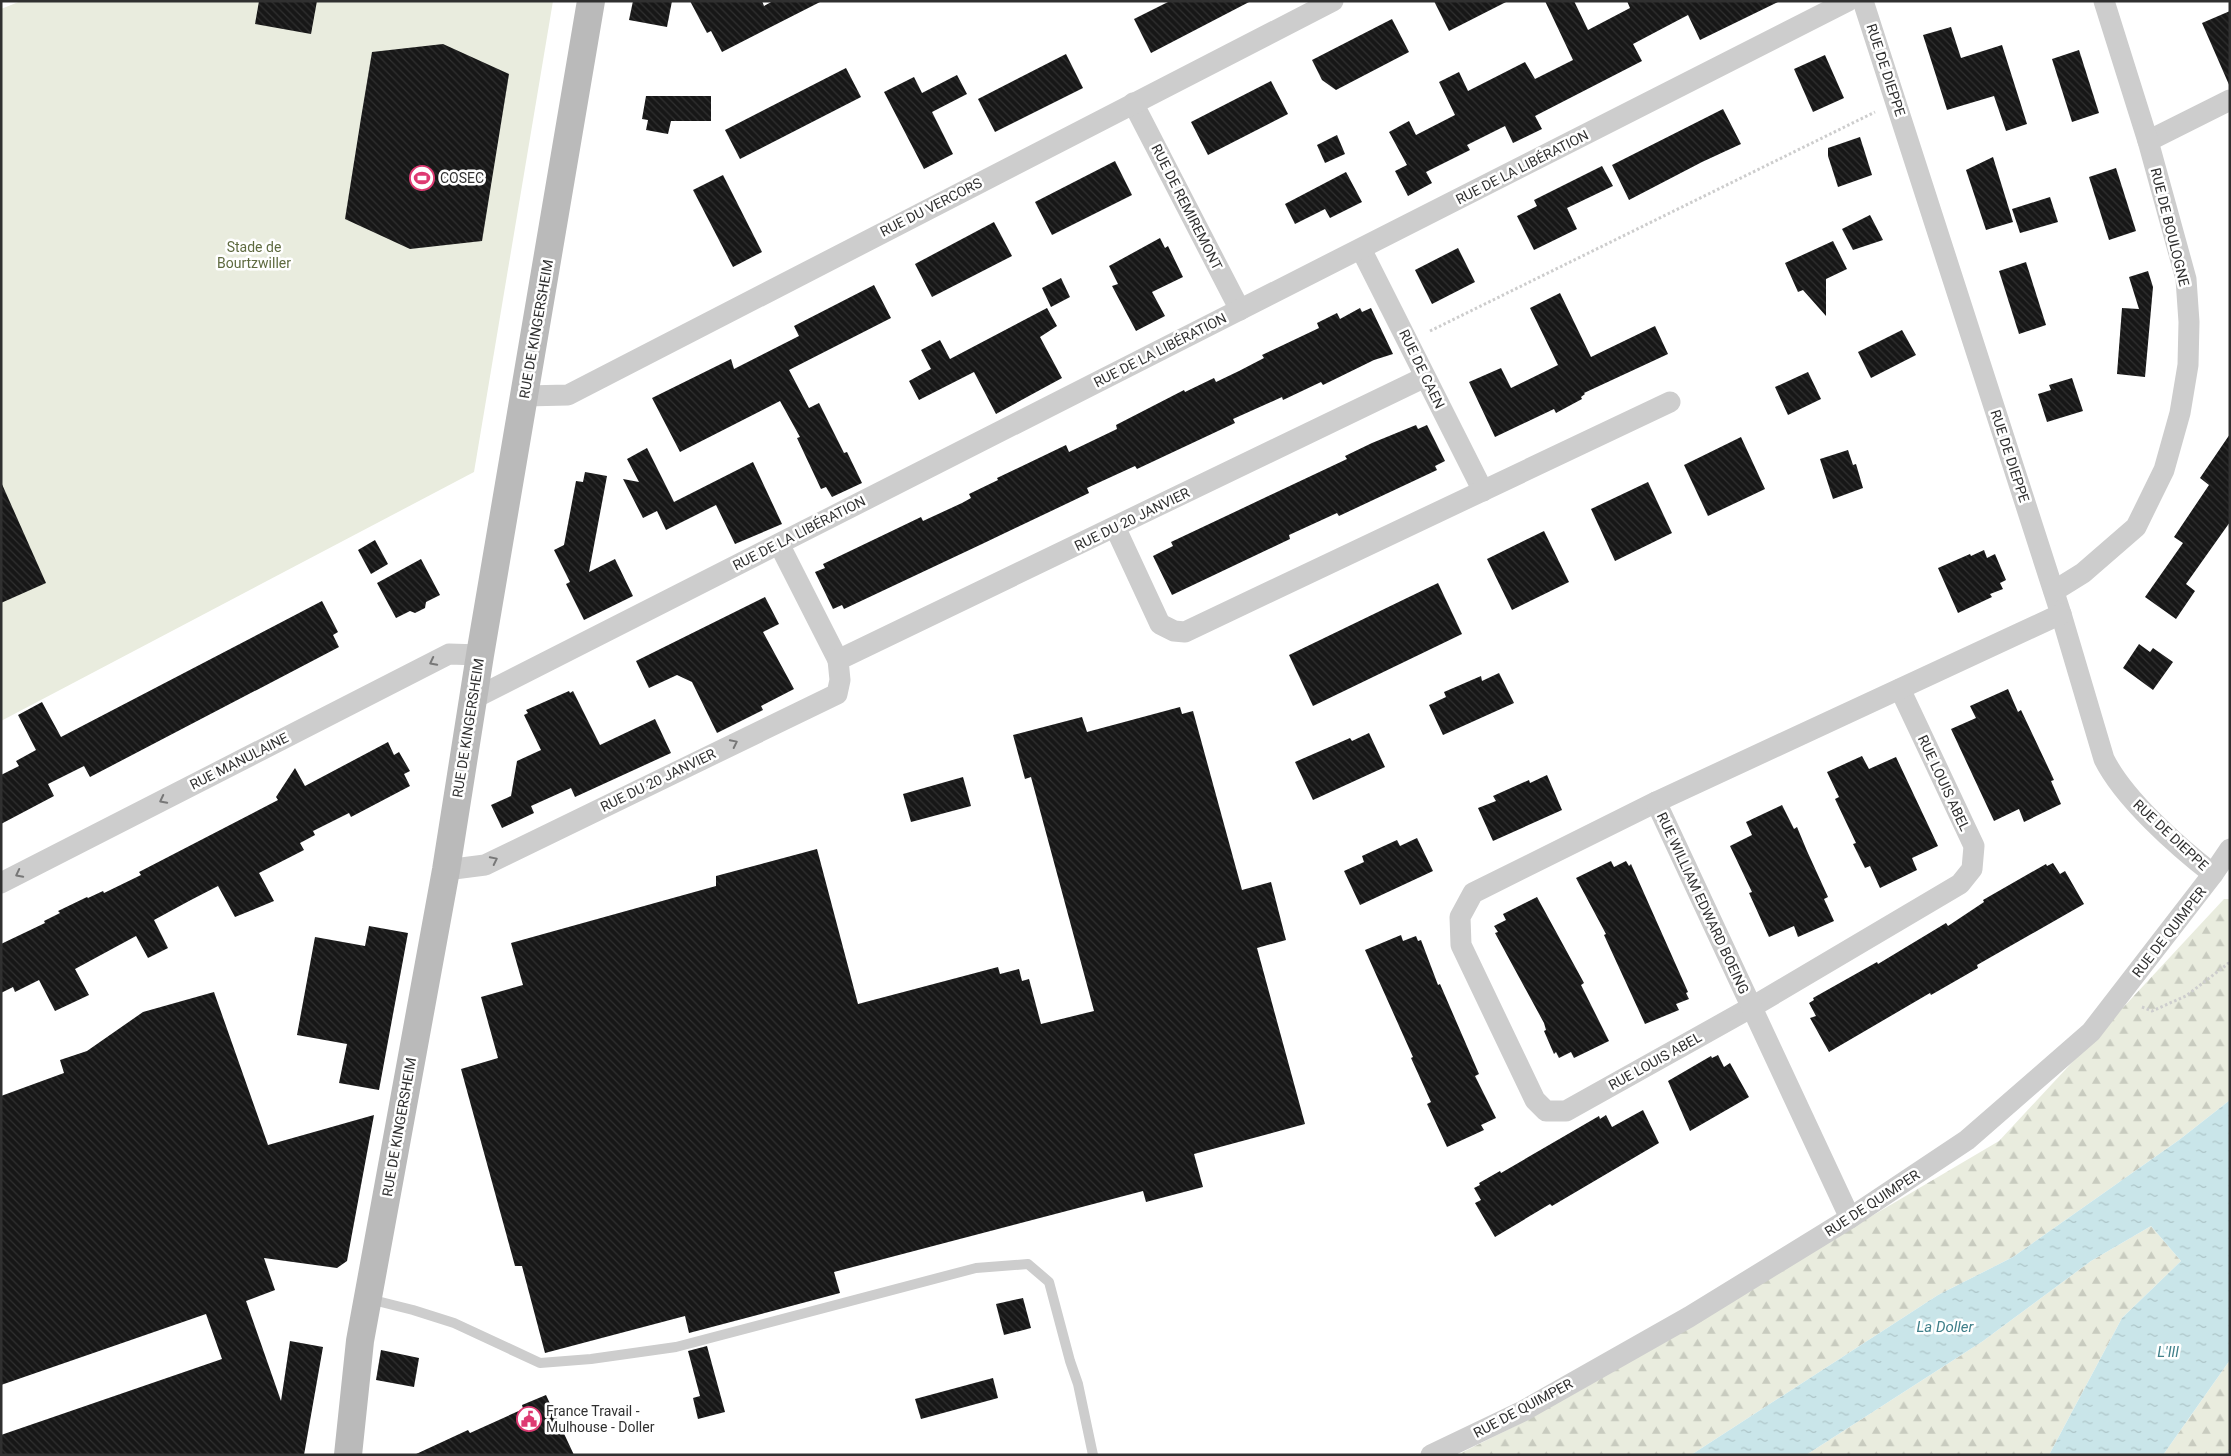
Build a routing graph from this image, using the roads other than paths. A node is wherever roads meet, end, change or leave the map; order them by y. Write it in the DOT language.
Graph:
graph roads {
  1 [pos="591,1"];
  2 [pos="1333,1"];
  3 [pos="1848,1"];
  4 [pos="1863,1"];
  5 [pos="2104,1"];
  6 [pos="2230,100"];
  7 [pos="1133,103"];
  8 [pos="2148,141"];
  9 [pos="1361,249"];
  10 [pos="1240,310"];
  11 [pos="1425,377"];
  12 [pos="525,396"];
  13 [pos="1670,402"];
  14 [pos="1483,491"];
  15 [pos="1115,527"];
  16 [pos="779,544"];
  17 [pos="2054,591"];
  18 [pos="2061,614"];
  19 [pos="480,655"];
  20 [pos="838,660"];
  21 [pos="1900,689"];
  22 [pos="473,699"];
  23 [pos="1656,802"];
  24 [pos="2230,849"];
  25 [pos="446,870"];
  26 [pos="2213,874"];
  27 [pos="1,883"];
  28 [pos="1752,1007"];
  29 [pos="1850,1218"];
  30 [pos="368,1299"];
  31 [pos="348,1455"];
  32 [pos="1093,1455"];
  33 [pos="1431,1455"];
  1 -- 12 [label="main road, RUE DE KINGERSHEIM"];
  2 -- 7 [label="street, RUE DU VERCORS"];
  3 -- 9 [label="street, RUE DE LA LIBÉRATION"];
  4 -- 17 [label="street, RUE DE DIEPPE"];
  5 -- 8 [label="street, RUE DE BOULOGNE"];
  6 -- 8 [label="street"];
  7 -- 10 [label="street, RUE DE REMIREMONT"];
  7 -- 12 [label="street, RUE DU VERCORS"];
  8 -- 17 [label="street, RUE DE BOULOGNE"];
  9 -- 10 [label="street, RUE DE LA LIBÉRATION"];
  9 -- 11 [label="street, RUE DE CAEN"];
  10 -- 16 [label="street, RUE DE LA LIBÉRATION"];
  11 -- 14 [label="street, RUE DE CAEN"];
  11 -- 15 [label="street, RUE DU 20 JANVIER"];
  12 -- 19 [label="main road, RUE DE KINGERSHEIM"];
  13 -- 14 [label="street"];
  14 -- 15 [label="street"];
  15 -- 20 [label="street, RUE DU 20 JANVIER"];
  16 -- 20 [label="street, RUE DU 20 JANVIER"];
  16 -- 22 [label="street, RUE DE LA LIBÉRATION"];
  17 -- 18 [label="street, RUE DE DIEPPE"];
  18 -- 21 [label="street, RUE WILLIAM EDWARD BOEING"];
  18 -- 26 [label="street, RUE DE DIEPPE"];
  19 -- 22 [label="main road, RUE DE KINGERSHEIM"];
  19 -- 27 [label="street, RUE MANULAINE, one-way"];
  25 -- 20 [label="street, RUE DU 20 JANVIER, one-way"];
  21 -- 23 [label="street, RUE WILLIAM EDWARD BOEING"];
  21 -- 28 [label="street, RUE LOUIS ABEL"];
  22 -- 25 [label="main road, RUE DE KINGERSHEIM"];
  23 -- 28 [label="street, RUE WILLIAM EDWARD BOEING"];
  23 -- 28 [label="street, RUE LOUIS ABEL"];
  24 -- 26 [label="street, RUE DE QUIMPER"];
  25 -- 30 [label="main road, RUE DE KINGERSHEIM"];
  26 -- 29 [label="street, RUE DE QUIMPER"];
  28 -- 29 [label="street, RUE WILLIAM EDWARD BOEING"];
  29 -- 33 [label="street, RUE DE QUIMPER"];
  30 -- 31 [label="main road, RUE DE KINGERSHEIM"];
  30 -- 32 [label="lane"];
}
